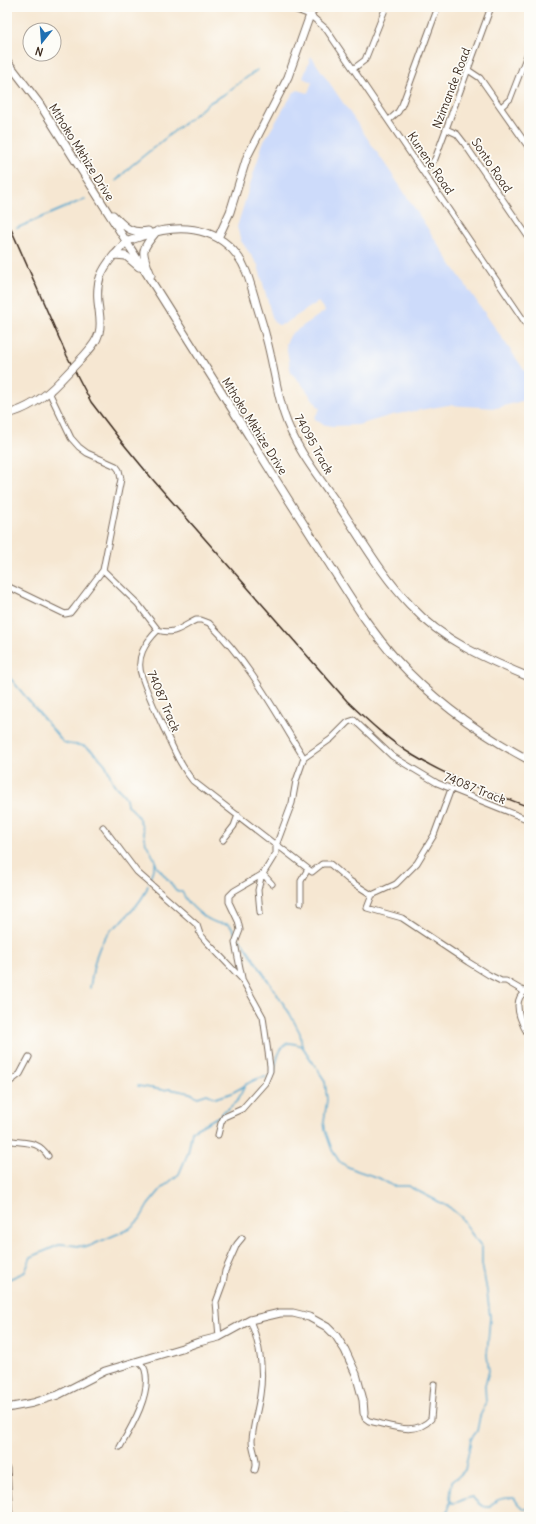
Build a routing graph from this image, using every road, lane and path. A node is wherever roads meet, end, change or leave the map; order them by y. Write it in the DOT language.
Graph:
graph roads {
  1 [pos="288,7"];
  2 [pos="315,7"];
  3 [pos="386,7"];
  4 [pos="438,7"];
  5 [pos="492,7"];
  6 [pos="310,15"];
  7 [pos="529,50"];
  8 [pos="7,61"];
  9 [pos="353,69"];
  10 [pos="468,70"];
  11 [pos="501,107"];
  12 [pos="389,120"];
  13 [pos="446,129"];
  14 [pos="529,148"];
  15 [pos="423,171"];
  16 [pos="104,206"];
  17 [pos="168,228"];
  18 [pos="157,231"];
  19 [pos="218,238"];
  20 [pos="529,238"];
  21 [pos="126,242"];
  22 [pos="115,255"];
  23 [pos="146,274"];
  24 [pos="157,291"];
  25 [pos="529,328"];
  26 [pos="49,392"];
  27 [pos="7,414"];
  28 [pos="103,570"];
  29 [pos="7,586"];
  30 [pos="158,630"];
  31 [pos="529,677"];
  32 [pos="304,758"];
  33 [pos="529,760"];
  34 [pos="451,790"];
  35 [pos="238,815"];
  36 [pos="529,820"];
  37 [pos="103,827"];
  38 [pos="223,840"];
  39 [pos="276,844"];
  40 [pos="308,869"];
  41 [pos="263,874"];
  42 [pos="272,884"];
  43 [pos="372,895"];
  44 [pos="301,903"];
  45 [pos="260,912"];
  46 [pos="242,979"];
  47 [pos="527,990"];
  48 [pos="529,1036"];
  49 [pos="29,1058"];
  50 [pos="7,1084"];
  51 [pos="218,1135"];
  52 [pos="7,1140"];
  53 [pos="48,1156"];
  54 [pos="242,1238"];
  55 [pos="250,1320"];
  56 [pos="219,1337"];
  57 [pos="137,1361"];
  58 [pos="434,1384"];
  59 [pos="7,1408"];
  60 [pos="364,1413"];
  61 [pos="120,1447"];
  62 [pos="7,1469"];
  63 [pos="255,1470"];
  64 [pos="10,1517"];
  1 -- 6 [label="street, Kunene Road"];
  2 -- 6 [label="street"];
  3 -- 9 [label="street"];
  4 -- 12 [label="street"];
  5 -- 10 [label="street, Nzimande Road"];
  6 -- 9 [label="street, Kunene Road"];
  6 -- 19 [label="street"];
  7 -- 11 [label="street"];
  8 -- 16 [label="street, Mthoko Mkhize Drive"];
  9 -- 12 [label="street, Kunene Road"];
  10 -- 11 [label="street"];
  10 -- 13 [label="street, Nzimande Road"];
  11 -- 14 [label="street"];
  12 -- 15 [label="street, Kunene Road"];
  13 -- 15 [label="street, Nzimande Road"];
  13 -- 20 [label="street, Sonto Road"];
  15 -- 25 [label="street, Kunene Road"];
  16 -- 17 [label="street"];
  16 -- 21 [label="street, Mthoko Mkhize Drive"];
  17 -- 18 [label="street, 74095 Track"];
  17 -- 19 [label="street, 74095 Track"];
  18 -- 21 [label="street, 74095 Track"];
  18 -- 24 [label="street"];
  19 -- 31 [label="street, 74095 Track"];
  21 -- 22 [label="street"];
  21 -- 23 [label="street, Mthoko Mkhize Drive"];
  22 -- 23 [label="street"];
  22 -- 26 [label="street, bridge"];
  23 -- 24 [label="street, Mthoko Mkhize Drive"];
  24 -- 33 [label="street, Mthoko Mkhize Drive"];
  26 -- 27 [label="street"];
  26 -- 28 [label="street"];
  28 -- 29 [label="street"];
  28 -- 30 [label="street"];
  30 -- 32 [label="street"];
  30 -- 35 [label="street, 74087 Track"];
  32 -- 34 [label="street, 74087 Track"];
  32 -- 39 [label="street"];
  34 -- 36 [label="street, 74087 Track"];
  34 -- 43 [label="street"];
  35 -- 38 [label="street"];
  35 -- 39 [label="street, 74087 Track"];
  37 -- 46 [label="street"];
  39 -- 40 [label="street, 74087 Track"];
  39 -- 41 [label="street"];
  40 -- 43 [label="street"];
  40 -- 44 [label="street"];
  41 -- 42 [label="street"];
  41 -- 45 [label="street"];
  41 -- 46 [label="street"];
  43 -- 47 [label="street"];
  46 -- 51 [label="street"];
  47 -- 48 [label="street"];
  49 -- 50 [label="street"];
  52 -- 53 [label="street"];
  54 -- 56 [label="street"];
  55 -- 56 [label="street"];
  55 -- 60 [label="street"];
  55 -- 63 [label="street"];
  56 -- 57 [label="street"];
  57 -- 59 [label="street"];
  57 -- 61 [label="street"];
  58 -- 60 [label="street"];
  62 -- 64 [label="street"];
}
